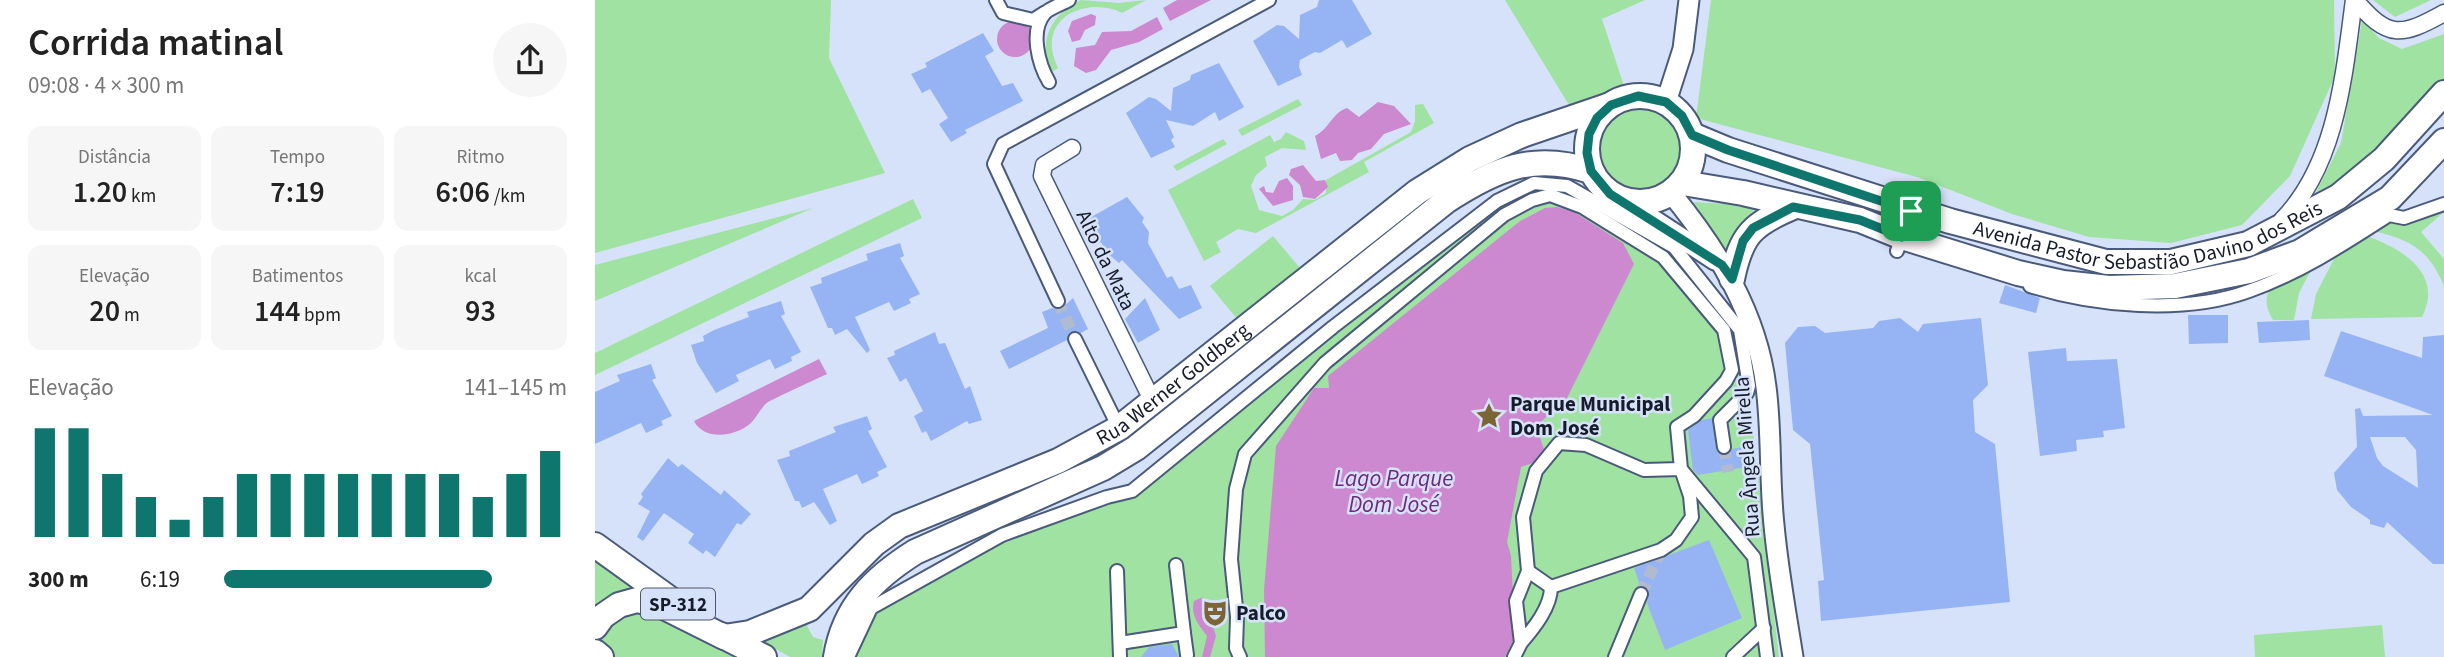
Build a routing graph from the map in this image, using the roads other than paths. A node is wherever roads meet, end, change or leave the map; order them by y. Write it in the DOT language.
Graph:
graph roads {
  1 [pos="996,0"];
  2 [pos="1069,0"];
  3 [pos="1269,0"];
  4 [pos="1689,0"];
  5 [pos="2355,0"];
  6 [pos="1045,13"];
  7 [pos="2444,13"];
  8 [pos="1049,82"];
  9 [pos="2444,93"];
  10 [pos="1666,102"];
  11 [pos="1611,105"];
  12 [pos="1692,135"];
  13 [pos="2444,141"];
  14 [pos="1072,148"];
  15 [pos="1591,171"];
  16 [pos="1677,188"];
  17 [pos="1623,200"];
  18 [pos="1913,204"];
  19 [pos="2444,204"];
  20 [pos="1793,207"];
  21 [pos="1900,244"];
  22 [pos="2248,244"];
  23 [pos="1727,272"];
  24 [pos="2016,282"];
  25 [pos="1058,301"];
  26 [pos="1075,339"];
  27 [pos="1153,402"];
  28 [pos="1119,428"];
  29 [pos="1724,447"];
  30 [pos="1681,469"];
  31 [pos="595,545"];
  32 [pos="1176,565"];
  33 [pos="1117,571"];
  34 [pos="1528,572"];
  35 [pos="1551,587"];
  36 [pos="1641,594"];
  37 [pos="812,607"];
  38 [pos="595,627"];
  39 [pos="1764,628"];
  40 [pos="1184,633"];
  41 [pos="724,637"];
  42 [pos="1120,643"];
  43 [pos="1521,643"];
  44 [pos="841,651"];
  45 [pos="595,652"];
  46 [pos="1187,655"];
  47 [pos="601,657"];
  48 [pos="764,657"];
  49 [pos="1121,657"];
  50 [pos="1240,657"];
  51 [pos="1514,657"];
  52 [pos="1615,657"];
  53 [pos="1733,657"];
  54 [pos="1767,657"];
  55 [pos="1793,657"];
  1 -- 6 [label="street"];
  2 -- 6 [label="street"];
  3 -- 25 [label="street"];
  4 -- 10 [label="street"];
  5 -- 7 [label="street"];
  5 -- 22 [label="street"];
  6 -- 8 [label="street"];
  9 -- 22 [label="main road, Avenida Pastor Sebastião Davino dos Reis"];
  10 -- 11 [label="main road"];
  10 -- 12 [label="main road"];
  11 -- 15 [label="main road"];
  11 -- 27 [label="main road, Rua Werner Goldberg"];
  12 -- 16 [label="main road"];
  12 -- 18 [label="main road, Avenida Pastor Sebastião Davino dos Reis"];
  13 -- 21 [label="main road, Avenida Pastor Sebastião Davino dos Reis"];
  14 -- 27 [label="street, Alto da Mata"];
  15 -- 17 [label="main road"];
  15 -- 44 [label="main road, Rua Werner Goldberg"];
  16 -- 17 [label="main road"];
  16 -- 20 [label="main road, Avenida Pastor Sebastião Davino dos Reis"];
  16 -- 23 [label="street, Rua Ângela Mirella"];
  17 -- 23 [label="street"];
  18 -- 21 [label="street"];
  18 -- 22 [label="main road, Avenida Pastor Sebastião Davino dos Reis"];
  19 -- 24 [label="street"];
  20 -- 21 [label="main road, Avenida Pastor Sebastião Davino dos Reis"];
  20 -- 23 [label="main road"];
  23 -- 55 [label="street, Rua Ângela Mirella"];
  26 -- 28 [label="street"];
  27 -- 28 [label="main road, Rua Werner Goldberg"];
  28 -- 37 [label="main road, Rua Werner Goldberg"];
  29 -- 44 [label="street"];
  30 -- 34 [label="street"];
  30 -- 35 [label="street"];
  30 -- 39 [label="street"];
  30 -- 50 [label="street"];
  31 -- 41 [label="main road, SP-312"];
  32 -- 40 [label="street"];
  33 -- 42 [label="street"];
  34 -- 35 [label="street"];
  34 -- 43 [label="street"];
  35 -- 43 [label="street"];
  36 -- 52 [label="street"];
  37 -- 41 [label="main road, Rua Werner Goldberg"];
  37 -- 44 [label="main road"];
  38 -- 41 [label="main road"];
  39 -- 53 [label="street"];
  39 -- 54 [label="street"];
  40 -- 42 [label="street"];
  40 -- 46 [label="street"];
  41 -- 48 [label="main road, SP-312"];
  42 -- 49 [label="street"];
  43 -- 51 [label="street"];
  45 -- 47 [label="main road"];
}
